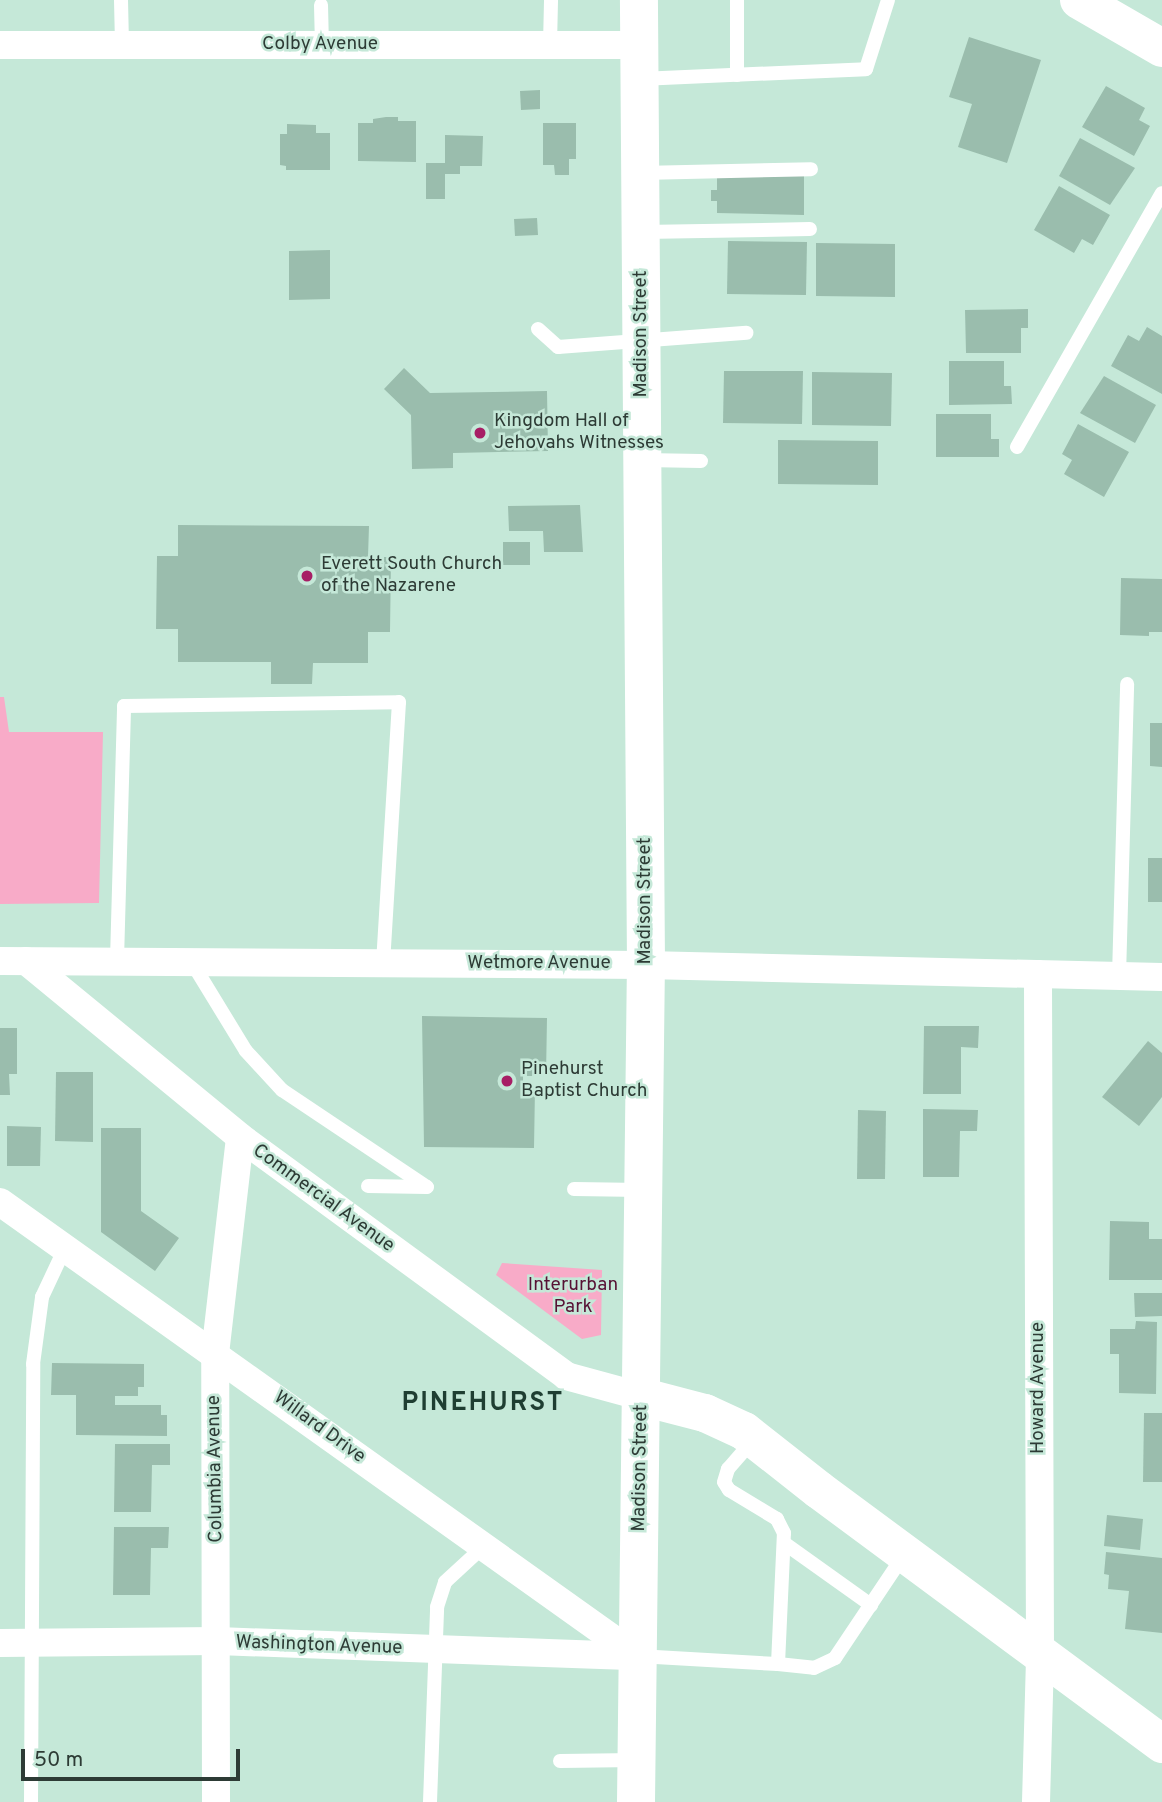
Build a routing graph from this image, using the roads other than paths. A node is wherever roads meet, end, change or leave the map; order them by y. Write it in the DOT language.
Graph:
graph roads {
  1 [pos="121,0"];
  2 [pos="551,0"];
  3 [pos="639,0"];
  4 [pos="737,0"];
  5 [pos="888,0"];
  6 [pos="1086,2"];
  7 [pos="321,5"];
  8 [pos="0,45"];
  9 [pos="122,45"];
  10 [pos="322,45"];
  11 [pos="550,45"];
  12 [pos="1162,48"];
  13 [pos="640,62"];
  14 [pos="737,75"];
  15 [pos="811,169"];
  16 [pos="641,173"];
  17 [pos="1162,194"];
  18 [pos="810,229"];
  19 [pos="641,232"];
  20 [pos="538,329"];
  21 [pos="746,333"];
  22 [pos="642,343"];
  23 [pos="1017,447"];
  24 [pos="643,460"];
  25 [pos="701,461"];
  26 [pos="1127,684"];
  27 [pos="117,960"];
  28 [pos="13,961"];
  29 [pos="191,961"];
  30 [pos="383,963"];
  31 [pos="646,965"];
  32 [pos="1038,974"];
  33 [pos="1119,976"];
  34 [pos="1162,977"];
  35 [pos="240,1138"];
  36 [pos="369,1186"];
  37 [pos="574,1189"];
  38 [pos="645,1190"];
  39 [pos="0,1202"];
  40 [pos="65,1248"];
  41 [pos="215,1354"];
  42 [pos="643,1397"];
  43 [pos="754,1439"];
  44 [pos="783,1542"];
  45 [pos="484,1546"];
  46 [pos="905,1555"];
  47 [pos="871,1605"];
  48 [pos="218,1642"];
  49 [pos="0,1643"];
  50 [pos="33,1643"];
  51 [pos="433,1650"];
  52 [pos="1040,1655"];
  53 [pos="637,1656"];
  54 [pos="778,1664"];
  55 [pos="1162,1744"];
  56 [pos="636,1760"];
  57 [pos="560,1761"];
  58 [pos="31,1802"];
  59 [pos="216,1802"];
  60 [pos="430,1802"];
  61 [pos="635,1802"];
  62 [pos="1036,1802"];
  1 -- 9 [label="lane"];
  2 -- 11 [label="lane"];
  3 -- 13 [label="street, Madison Street"];
  4 -- 14 [label="lane"];
  5 -- 14 [label="lane"];
  6 -- 12 [label="street"];
  7 -- 10 [label="lane"];
  8 -- 9 [label="street, Colby Avenue"];
  9 -- 10 [label="street, Colby Avenue"];
  10 -- 11 [label="street, Colby Avenue"];
  11 -- 13 [label="street, Colby Avenue"];
  13 -- 14 [label="lane"];
  13 -- 16 [label="street, Madison Street"];
  15 -- 16 [label="lane"];
  16 -- 19 [label="street, Madison Street"];
  17 -- 23 [label="lane"];
  18 -- 19 [label="lane"];
  19 -- 22 [label="street, Madison Street"];
  20 -- 22 [label="lane"];
  21 -- 22 [label="lane"];
  22 -- 24 [label="street, Madison Street"];
  24 -- 25 [label="lane"];
  24 -- 31 [label="street, Madison Street"];
  26 -- 33 [label="lane"];
  27 -- 28 [label="street, Wetmore Avenue"];
  27 -- 29 [label="street, Wetmore Avenue"];
  27 -- 30 [label="lane"];
  28 -- 35 [label="street, Commercial Avenue"];
  29 -- 30 [label="street, Wetmore Avenue"];
  29 -- 36 [label="lane"];
  30 -- 31 [label="street, Wetmore Avenue"];
  31 -- 32 [label="street, Wetmore Avenue"];
  31 -- 38 [label="street, Madison Street"];
  32 -- 33 [label="street, Wetmore Avenue"];
  32 -- 52 [label="street, Howard Avenue"];
  33 -- 34 [label="street, Wetmore Avenue"];
  35 -- 41 [label="street, Columbia Avenue"];
  35 -- 42 [label="street, Commercial Avenue"];
  37 -- 38 [label="lane"];
  38 -- 42 [label="street, Madison Street"];
  39 -- 40 [label="street, Willard Drive"];
  40 -- 41 [label="street, Willard Drive"];
  40 -- 50 [label="lane"];
  41 -- 45 [label="street, Willard Drive"];
  41 -- 48 [label="street, Columbia Avenue"];
  42 -- 43 [label="street"];
  42 -- 53 [label="street, Madison Street"];
  43 -- 44 [label="lane"];
  43 -- 46 [label="street"];
  44 -- 47 [label="lane"];
  44 -- 54 [label="lane"];
  45 -- 51 [label="lane"];
  45 -- 53 [label="street, Willard Drive"];
  46 -- 47 [label="lane"];
  46 -- 52 [label="street"];
  47 -- 54 [label="lane"];
  48 -- 50 [label="street, Washington Avenue"];
  48 -- 51 [label="street, Washington Avenue"];
  48 -- 59 [label="street, Columbia Avenue"];
  49 -- 50 [label="street, Washington Avenue"];
  50 -- 58 [label="lane"];
  51 -- 53 [label="street, Washington Avenue"];
  51 -- 60 [label="lane"];
  52 -- 55 [label="street"];
  52 -- 62 [label="street, Howard Avenue"];
  53 -- 54 [label="lane"];
  53 -- 56 [label="street, Madison Street"];
  56 -- 57 [label="lane"];
  56 -- 61 [label="street, Madison Street"];
}
